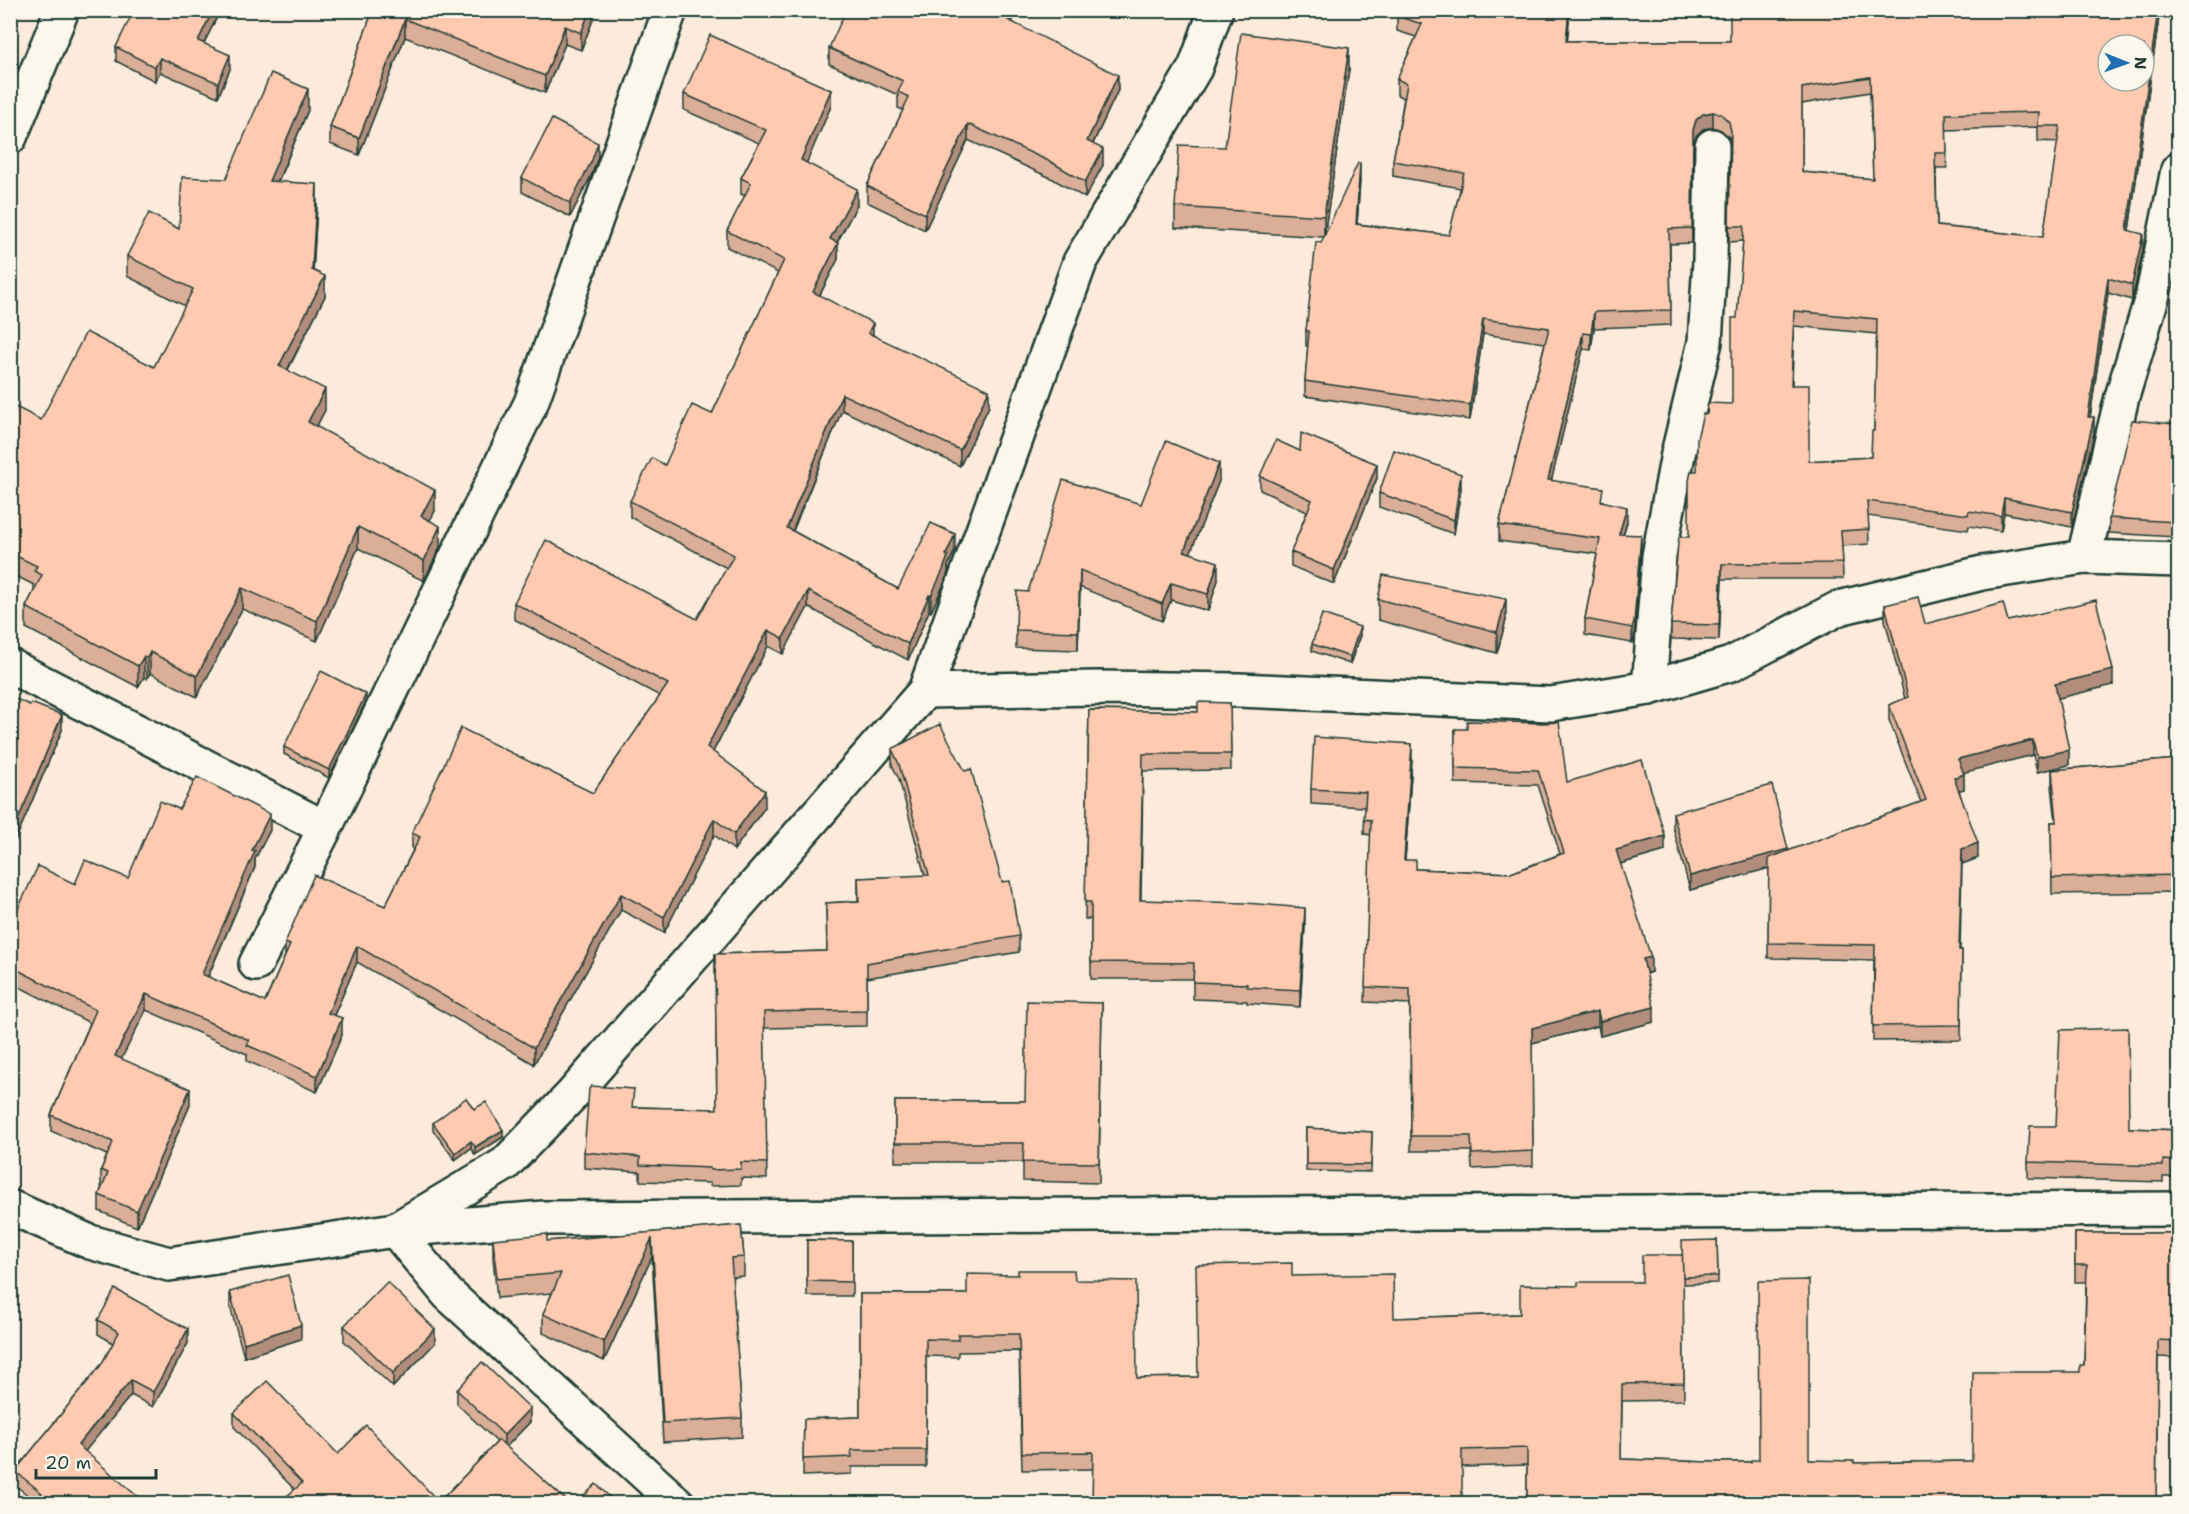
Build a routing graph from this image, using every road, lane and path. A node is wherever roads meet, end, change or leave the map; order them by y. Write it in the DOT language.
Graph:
graph roads {
  1 [pos="62,10"];
  2 [pos="670,10"];
  3 [pos="1216,10"];
  4 [pos="10,137"];
  5 [pos="1712,146"];
  6 [pos="2178,170"];
  7 [pos="2084,557"];
  8 [pos="2178,560"];
  9 [pos="10,666"];
  10 [pos="1649,688"];
  11 [pos="925,691"];
  12 [pos="325,828"];
  13 [pos="256,964"];
  14 [pos="10,1207"];
  15 [pos="2178,1209"];
  16 [pos="395,1230"];
  17 [pos="678,1503"];
  1 -- 4 [label="street"];
  2 -- 12 [label="street"];
  3 -- 11 [label="street"];
  5 -- 10 [label="street"];
  6 -- 7 [label="street"];
  7 -- 8 [label="street"];
  7 -- 10 [label="street"];
  9 -- 12 [label="street"];
  10 -- 11 [label="street"];
  11 -- 16 [label="street"];
  12 -- 13 [label="street"];
  14 -- 16 [label="street"];
  15 -- 16 [label="street"];
  16 -- 17 [label="street"];
}
